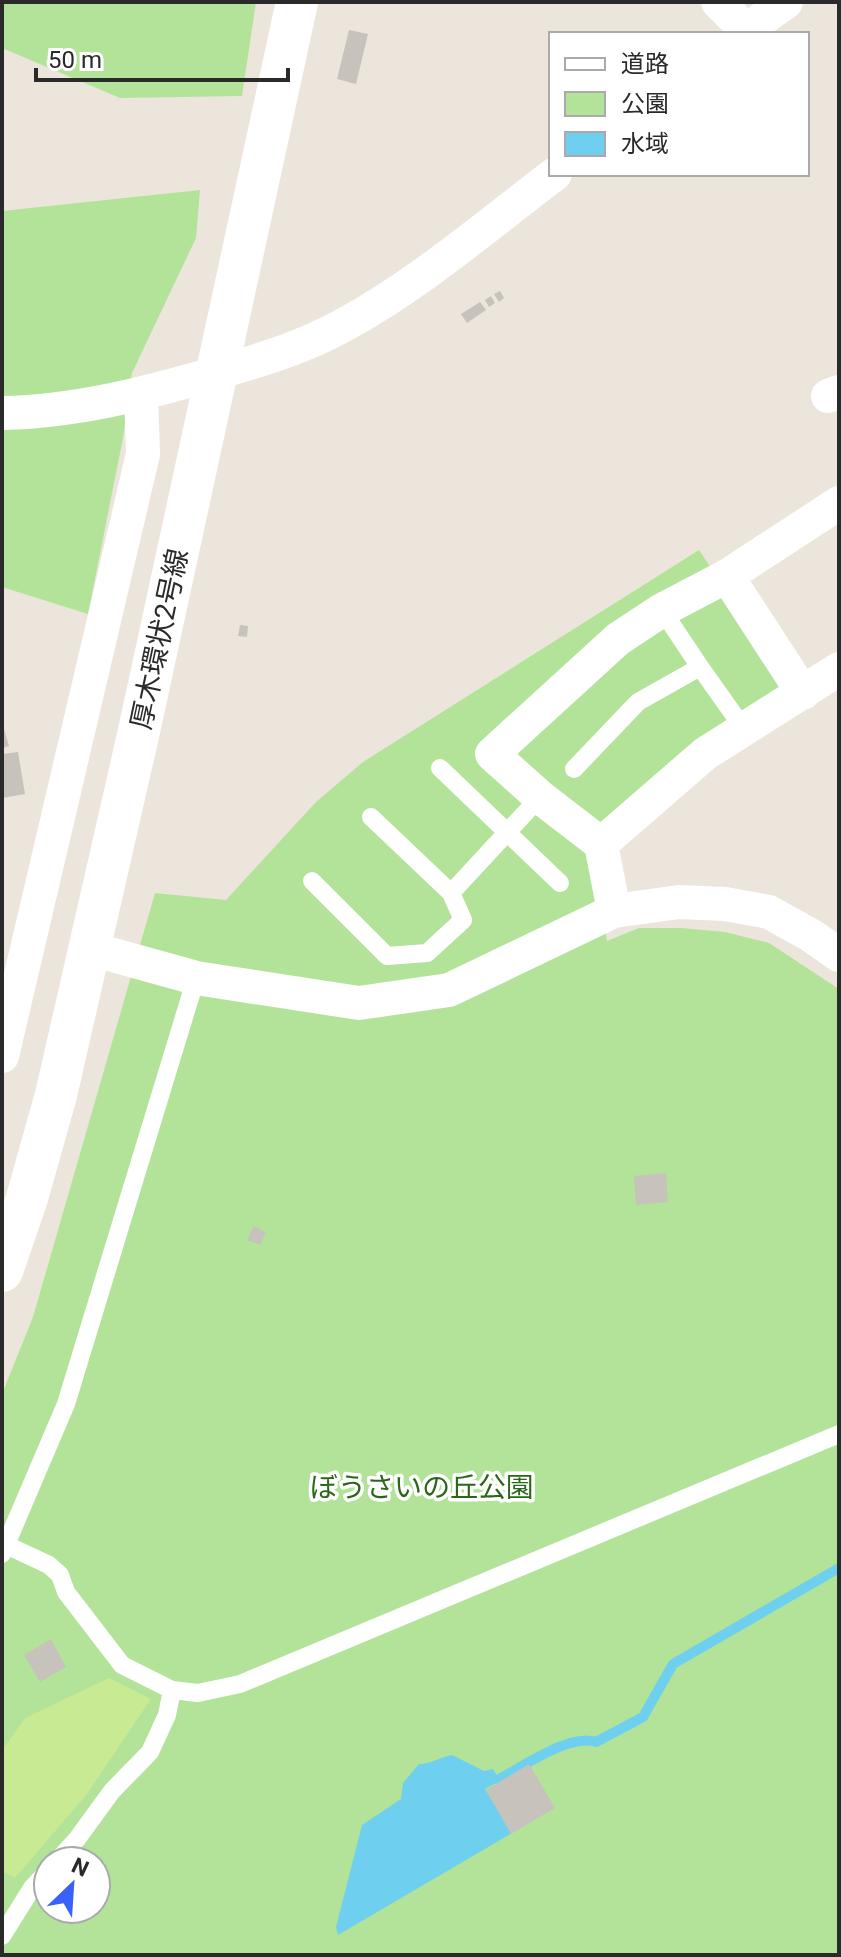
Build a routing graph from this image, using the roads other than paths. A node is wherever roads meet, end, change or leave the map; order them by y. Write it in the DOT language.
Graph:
graph roads {
  1 [pos="297,2"];
  2 [pos="718,2"];
  3 [pos="786,2"];
  4 [pos="743,32"];
  5 [pos="552,176"];
  6 [pos="141,394"];
  7 [pos="2,413"];
  8 [pos="839,503"];
  9 [pos="727,576"];
  10 [pos="662,610"];
  11 [pos="700,667"];
  12 [pos="839,669"];
  13 [pos="803,693"];
  14 [pos="744,729"];
  15 [pos="440,768"];
  16 [pos="574,769"];
  17 [pos="540,797"];
  18 [pos="371,817"];
  19 [pos="507,832"];
  20 [pos="601,844"];
  21 [pos="312,881"];
  22 [pos="560,883"];
  23 [pos="451,893"];
  24 [pos="614,911"];
  25 [pos="88,948"];
  26 [pos="839,955"];
  27 [pos="196,978"];
  28 [pos="2,1056"];
  29 [pos="2,1271"];
  30 [pos="839,1434"];
  31 [pos="3,1547"];
  32 [pos="172,1690"];
  33 [pos="72,1845"];
  34 [pos="32,1888"];
  35 [pos="2,1936"];
  1 -- 25 [label="street, 厚木環状2号線"];
  2 -- 4 [label="street"];
  3 -- 4 [label="street"];
  5 -- 6 [label="street"];
  6 -- 7 [label="street"];
  6 -- 28 [label="street"];
  8 -- 9 [label="street"];
  9 -- 10 [label="street"];
  9 -- 13 [label="street"];
  10 -- 11 [label="lane"];
  10 -- 17 [label="street"];
  11 -- 14 [label="lane"];
  11 -- 16 [label="lane"];
  12 -- 13 [label="street"];
  13 -- 14 [label="street"];
  14 -- 20 [label="street"];
  15 -- 19 [label="lane"];
  17 -- 19 [label="lane"];
  17 -- 20 [label="street"];
  18 -- 23 [label="lane"];
  19 -- 22 [label="lane"];
  19 -- 23 [label="lane"];
  20 -- 24 [label="street"];
  21 -- 23 [label="lane"];
  24 -- 26 [label="street"];
  24 -- 27 [label="street"];
  25 -- 27 [label="street"];
  25 -- 29 [label="street, 厚木環状2号線"];
  27 -- 31 [label="lane"];
  30 -- 32 [label="lane"];
  31 -- 32 [label="lane"];
  32 -- 33 [label="lane"];
  34 -- 35 [label="lane"];
}
